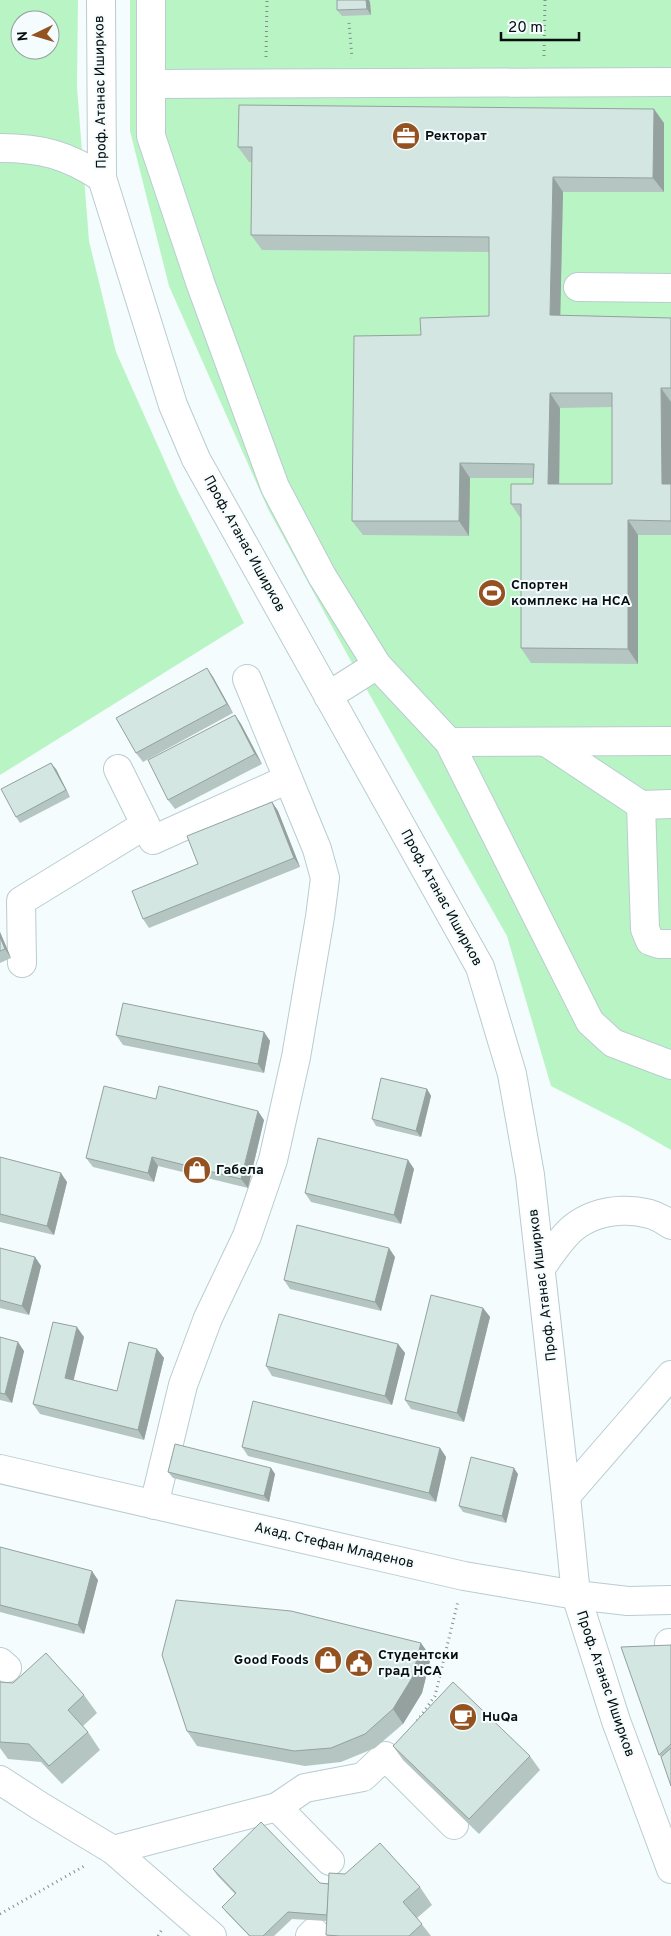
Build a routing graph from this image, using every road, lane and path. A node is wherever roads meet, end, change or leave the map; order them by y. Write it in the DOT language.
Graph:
graph roads {
  1 [pos="101,0"];
  2 [pos="151,0"];
  3 [pos="267,0"];
  4 [pos="545,0"];
  5 [pos="349,23"];
  6 [pos="543,81"];
  7 [pos="671,82"];
  8 [pos="354,83"];
  9 [pos="151,84"];
  10 [pos="265,84"];
  11 [pos="0,148"];
  12 [pos="102,178"];
  13 [pos="578,287"];
  14 [pos="671,288"];
  15 [pos="377,665"];
  16 [pos="247,680"];
  17 [pos="328,696"];
  18 [pos="671,741"];
  19 [pos="450,742"];
  20 [pos="546,742"];
  21 [pos="118,769"];
  22 [pos="288,780"];
  23 [pos="671,804"];
  24 [pos="641,805"];
  25 [pos="146,825"];
  26 [pos="671,944"];
  27 [pos="22,963"];
  28 [pos="671,1065"];
  29 [pos="671,1225"];
  30 [pos="541,1268"];
  31 [pos="671,1375"];
  32 [pos="0,1469"];
  33 [pos="566,1496"];
  34 [pos="154,1505"];
  35 [pos="464,1576"];
  36 [pos="576,1595"];
  37 [pos="671,1600"];
  38 [pos="412,1733"];
  39 [pos="392,1763"];
  40 [pos="0,1780"];
  41 [pos="277,1807"];
  42 [pos="454,1826"];
  43 [pos="113,1850"];
  44 [pos="330,1861"];
  45 [pos="671,1869"];
  46 [pos="0,1914"];
  47 [pos="212,1936"];
  1 -- 12 [label="street, Проф. Атанас Иширков"];
  2 -- 9 [label="street"];
  3 -- 10 [label="path"];
  4 -- 6 [label="path"];
  5 -- 8 [label="path"];
  6 -- 7 [label="street"];
  6 -- 8 [label="street"];
  8 -- 10 [label="street"];
  9 -- 10 [label="street"];
  9 -- 15 [label="street"];
  11 -- 12 [label="street"];
  12 -- 17 [label="street, Проф. Атанас Иширков"];
  13 -- 14 [label="street"];
  15 -- 17 [label="street"];
  15 -- 19 [label="street"];
  16 -- 22 [label="street"];
  17 -- 30 [label="street, Проф. Атанас Иширков"];
  18 -- 20 [label="street"];
  19 -- 20 [label="street"];
  19 -- 28 [label="street"];
  20 -- 24 [label="street"];
  21 -- 25 [label="street"];
  22 -- 25 [label="street"];
  22 -- 34 [label="street"];
  23 -- 24 [label="street"];
  24 -- 26 [label="street"];
  25 -- 27 [label="street"];
  29 -- 30 [label="street"];
  30 -- 33 [label="street, Проф. Атанас Иширков"];
  31 -- 33 [label="street"];
  32 -- 34 [label="street, Акад. Стефан Младенов"];
  33 -- 36 [label="street, Проф. Атанас Иширков"];
  34 -- 35 [label="street, Акад. Стефан Младенов"];
  35 -- 36 [label="street, Акад. Стефан Младенов"];
  35 -- 38 [label="path"];
  36 -- 37 [label="street, Акад. Стефан Младенов"];
  36 -- 45 [label="street, Проф. Атанас Иширков"];
  38 -- 39 [label="street"];
  39 -- 41 [label="street"];
  39 -- 42 [label="street"];
  40 -- 43 [label="street"];
  41 -- 43 [label="street"];
  41 -- 44 [label="street"];
  43 -- 46 [label="path"];
  43 -- 47 [label="street"];
}
